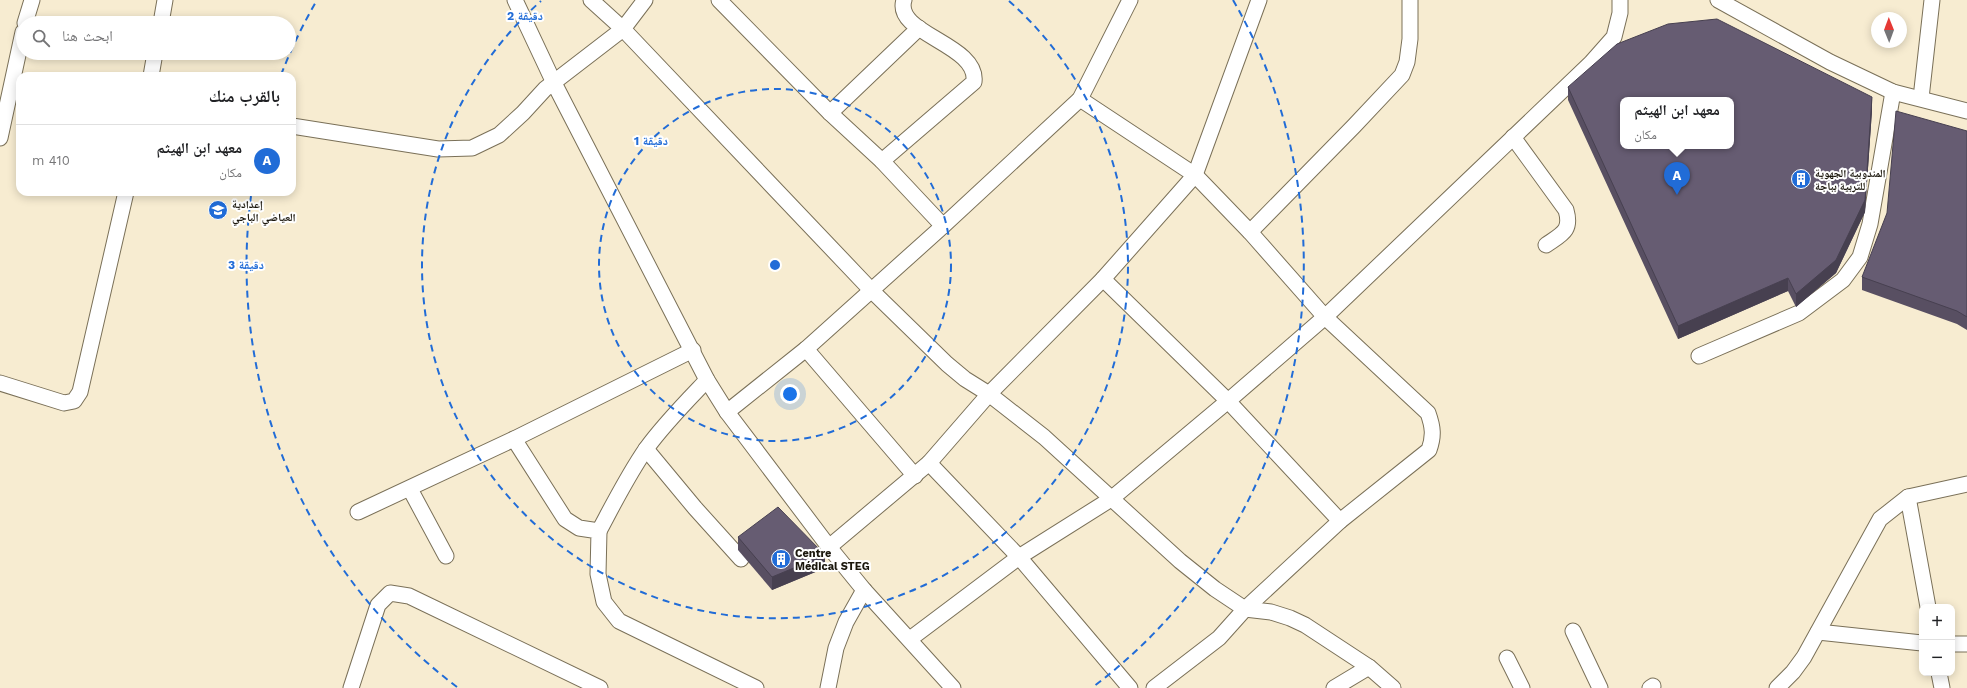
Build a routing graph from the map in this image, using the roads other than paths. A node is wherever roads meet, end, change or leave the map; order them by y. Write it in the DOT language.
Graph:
graph roads {
  1 [pos="32,0"];
  2 [pos="164,0"];
  3 [pos="515,0"];
  4 [pos="591,0"];
  5 [pos="645,0"];
  6 [pos="719,0"];
  7 [pos="904,0"];
  8 [pos="1130,0"];
  9 [pos="1259,0"];
  10 [pos="1410,0"];
  11 [pos="1620,0"];
  12 [pos="1718,0"];
  13 [pos="1932,0"];
  14 [pos="27,16"];
  15 [pos="162,16"];
  16 [pos="623,28"];
  17 [pos="919,28"];
  18 [pos="17,60"];
  19 [pos="154,60"];
  20 [pos="153,72"];
  21 [pos="554,83"];
  22 [pos="1893,92"];
  23 [pos="1921,98"];
  24 [pos="1080,99"];
  25 [pos="1967,111"];
  26 [pos="830,112"];
  27 [pos="296,127"];
  28 [pos="1513,137"];
  29 [pos="0,138"];
  30 [pos="882,161"];
  31 [pos="1195,175"];
  32 [pos="125,196"];
  33 [pos="943,226"];
  34 [pos="1250,232"];
  35 [pos="1546,245"];
  36 [pos="1103,279"];
  37 [pos="871,290"];
  38 [pos="1325,317"];
  39 [pos="806,349"];
  40 [pos="693,350"];
  41 [pos="1699,356"];
  42 [pos="707,380"];
  43 [pos="0,383"];
  44 [pos="990,394"];
  45 [pos="1228,401"];
  46 [pos="727,412"];
  47 [pos="514,439"];
  48 [pos="646,449"];
  49 [pos="929,463"];
  50 [pos="915,476"];
  51 [pos="1967,484"];
  52 [pos="410,489"];
  53 [pos="1908,497"];
  54 [pos="1110,499"];
  55 [pos="358,512"];
  56 [pos="1340,521"];
  57 [pos="599,530"];
  58 [pos="829,547"];
  59 [pos="446,556"];
  60 [pos="1018,558"];
  61 [pos="741,559"];
  62 [pos="864,590"];
  63 [pos="1927,604"];
  64 [pos="1245,609"];
  65 [pos="1573,631"];
  66 [pos="1818,632"];
  67 [pos="910,639"];
  68 [pos="1919,643"];
  69 [pos="1955,644"];
  70 [pos="1967,644"];
  71 [pos="1507,658"];
  72 [pos="1369,667"];
  73 [pos="1940,676"];
  74 [pos="351,688"];
  75 [pos="600,688"];
  76 [pos="756,688"];
  77 [pos="828,688"];
  78 [pos="953,688"];
  79 [pos="1130,688"];
  80 [pos="1154,688"];
  81 [pos="1334,688"];
  82 [pos="1393,688"];
  83 [pos="1522,688"];
  84 [pos="1600,688"];
  85 [pos="1777,688"];
  86 [pos="1942,688"];
  1 -- 14 [label="street"];
  2 -- 15 [label="street"];
  3 -- 21 [label="street"];
  4 -- 16 [label="street"];
  5 -- 16 [label="street"];
  6 -- 26 [label="street"];
  7 -- 17 [label="street"];
  8 -- 24 [label="street"];
  9 -- 31 [label="street"];
  10 -- 34 [label="street"];
  11 -- 28 [label="street"];
  12 -- 22 [label="street"];
  13 -- 23 [label="street"];
  16 -- 21 [label="street"];
  16 -- 37 [label="street"];
  17 -- 26 [label="street"];
  17 -- 30 [label="street"];
  18 -- 29 [label="street"];
  19 -- 20 [label="street"];
  21 -- 27 [label="street"];
  21 -- 40 [label="street"];
  22 -- 23 [label="street"];
  22 -- 41 [label="street"];
  23 -- 25 [label="street"];
  24 -- 31 [label="street"];
  24 -- 33 [label="street"];
  26 -- 30 [label="street"];
  28 -- 35 [label="street"];
  28 -- 38 [label="street"];
  30 -- 33 [label="street"];
  31 -- 34 [label="street"];
  31 -- 36 [label="street"];
  32 -- 43 [label="street"];
  33 -- 37 [label="street"];
  34 -- 38 [label="street"];
  36 -- 44 [label="street"];
  36 -- 45 [label="street"];
  37 -- 39 [label="street"];
  37 -- 44 [label="street"];
  38 -- 45 [label="street"];
  38 -- 56 [label="street"];
  39 -- 46 [label="street"];
  39 -- 50 [label="street"];
  40 -- 42 [label="street"];
  40 -- 47 [label="street"];
  42 -- 46 [label="street"];
  42 -- 48 [label="street"];
  44 -- 49 [label="street"];
  44 -- 54 [label="street"];
  45 -- 54 [label="street"];
  45 -- 56 [label="street"];
  46 -- 58 [label="street"];
  47 -- 52 [label="street"];
  47 -- 57 [label="street"];
  48 -- 57 [label="street"];
  48 -- 61 [label="street"];
  49 -- 50 [label="street"];
  49 -- 60 [label="street"];
  50 -- 58 [label="street"];
  51 -- 53 [label="street"];
  52 -- 55 [label="street"];
  52 -- 59 [label="street"];
  53 -- 63 [label="street"];
  53 -- 66 [label="street"];
  54 -- 60 [label="street"];
  54 -- 64 [label="street"];
  56 -- 64 [label="street"];
  57 -- 76 [label="street"];
  58 -- 62 [label="street"];
  60 -- 67 [label="street"];
  60 -- 79 [label="street"];
  62 -- 67 [label="street"];
  62 -- 77 [label="street"];
  64 -- 72 [label="street"];
  64 -- 80 [label="street"];
  65 -- 84 [label="street"];
  66 -- 68 [label="street"];
  66 -- 85 [label="street"];
  67 -- 78 [label="street"];
  69 -- 70 [label="street"];
  71 -- 83 [label="street"];
  72 -- 81 [label="street"];
  72 -- 82 [label="street"];
  73 -- 86 [label="street"];
  74 -- 75 [label="street"];
}
